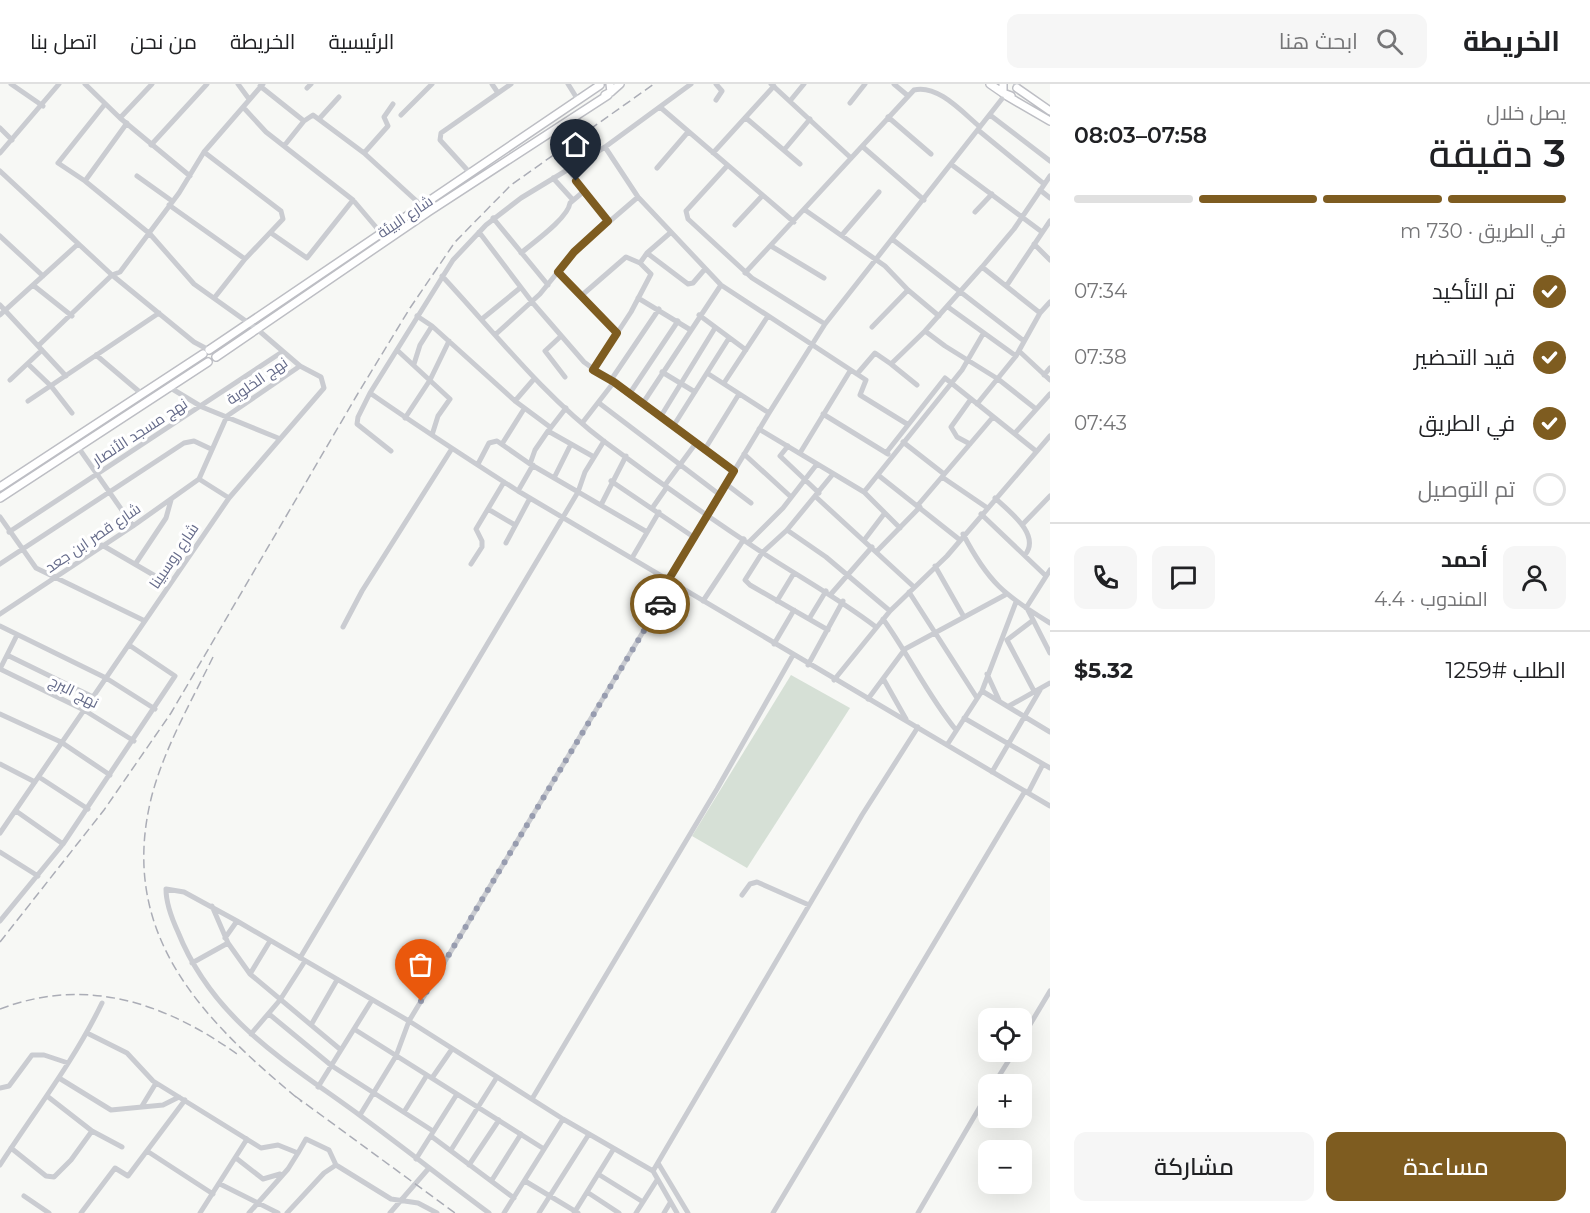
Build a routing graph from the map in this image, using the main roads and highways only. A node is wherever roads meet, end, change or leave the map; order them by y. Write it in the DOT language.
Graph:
graph roads {
  1 [pos="600,84"];
  2 [pos="620,84"];
  3 [pos="990,84"];
  4 [pos="1003,84"];
  5 [pos="1016,85"];
  6 [pos="610,90"];
  7 [pos="1005,95"];
  8 [pos="1050,111"];
  9 [pos="1050,121"];
  10 [pos="206,352"];
  11 [pos="216,357"];
  12 [pos="208,362"];
  13 [pos="0,487"];
  14 [pos="0,498"];
  1 -- 6 [label="main road"];
  1 -- 10 [label="main road, شارع البيئة"];
  2 -- 6 [label="main road, شارع البيئة"];
  3 -- 7 [label="main road"];
  4 -- 7 [label="main road"];
  5 -- 7 [label="main road"];
  5 -- 8 [label="main road"];
  6 -- 11 [label="main road, شارع البيئة"];
  7 -- 9 [label="main road"];
  10 -- 11 [label="main road"];
  10 -- 12 [label="main road"];
  10 -- 13 [label="main road, شارع البيئة"];
  11 -- 12 [label="main road, شارع البيئة"];
  12 -- 14 [label="main road, شارع البيئة"];
}
